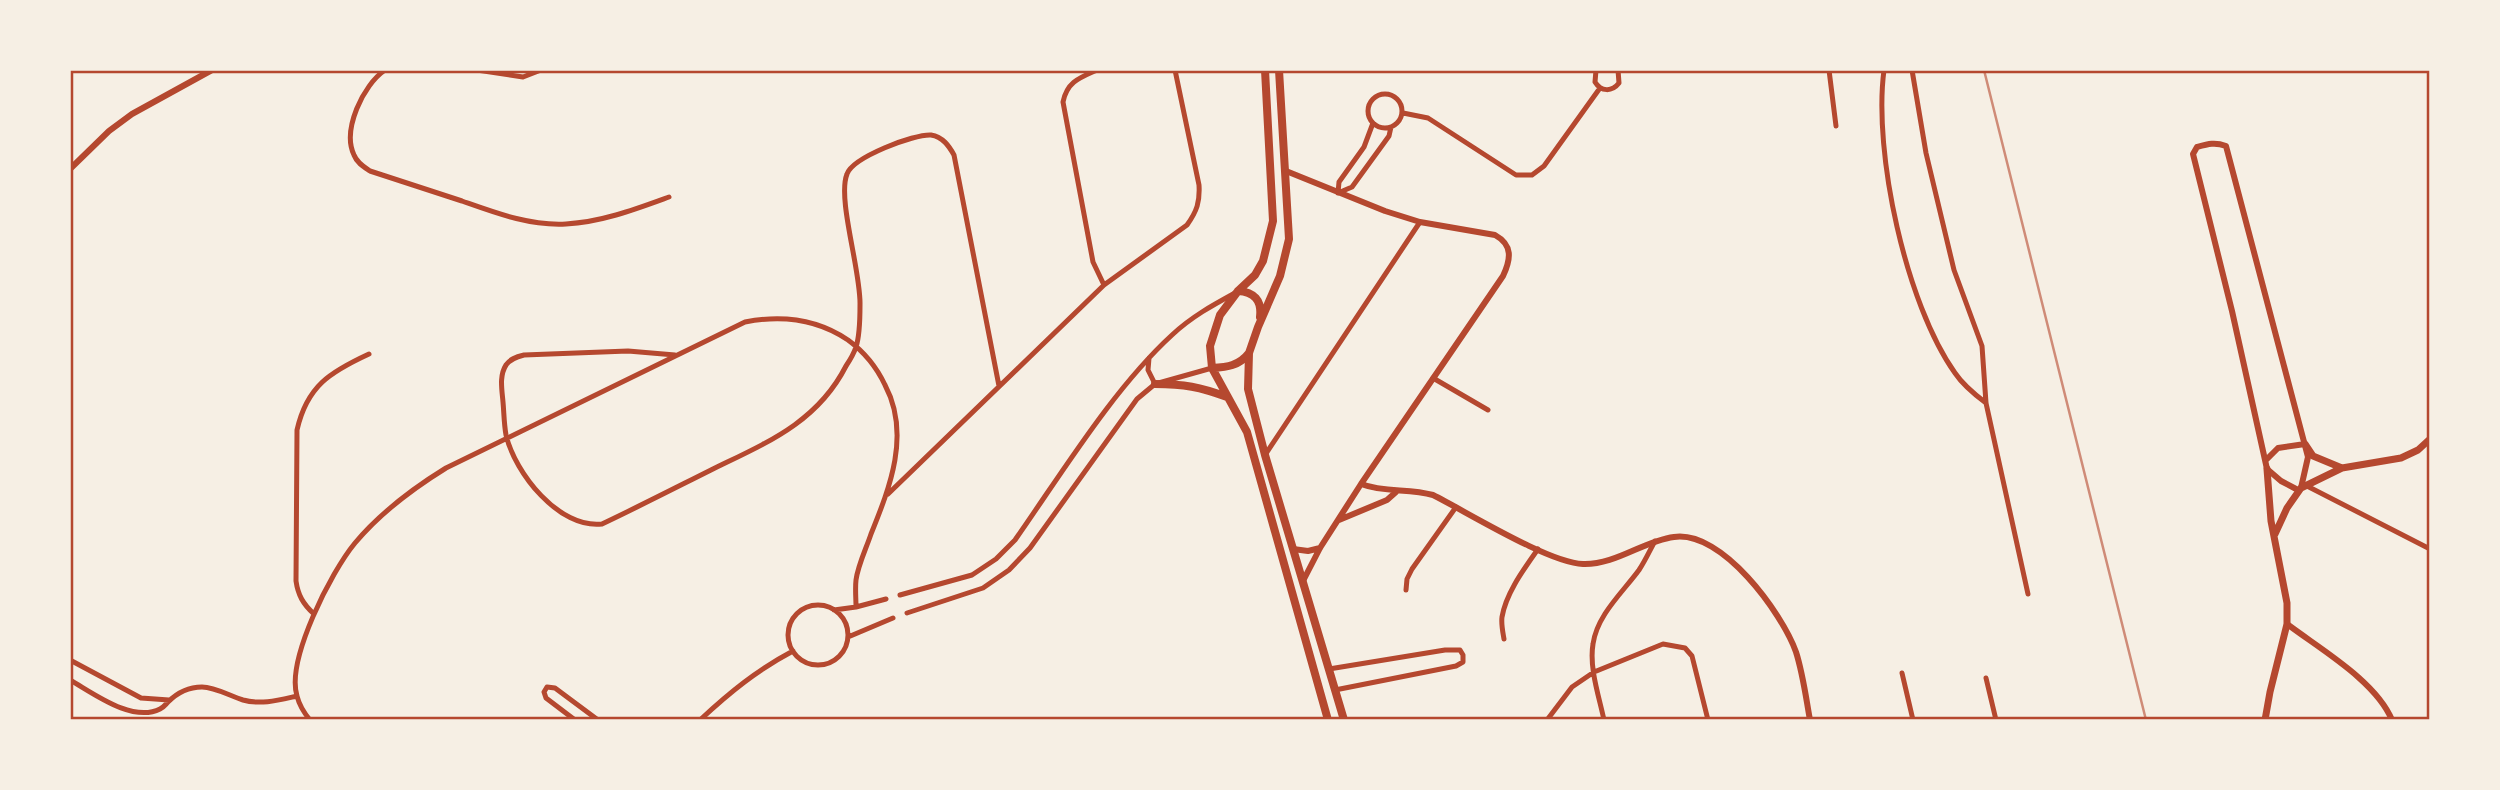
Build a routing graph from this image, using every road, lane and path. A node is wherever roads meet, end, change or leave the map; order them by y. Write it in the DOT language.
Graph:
graph roads {
  1 [pos="212,70"];
  2 [pos="385,70"];
  3 [pos="477,70"];
  4 [pos="541,70"];
  5 [pos="1097,70"];
  6 [pos="1175,70"];
  7 [pos="1265,70"];
  8 [pos="1279,70"];
  9 [pos="1596,70"];
  10 [pos="1618,70"];
  11 [pos="1829,70"];
  12 [pos="1884,70"];
  13 [pos="1912,70"];
  14 [pos="1600,88"];
  15 [pos="1403,113"];
  16 [pos="1373,123"];
  17 [pos="1391,127"];
  18 [pos="1836,127"];
  19 [pos="70,169"];
  20 [pos="1286,171"];
  21 [pos="1338,193"];
  22 [pos="669,197"];
  23 [pos="1420,222"];
  24 [pos="1104,285"];
  25 [pos="1238,291"];
  26 [pos="1258,327"];
  27 [pos="857,346"];
  28 [pos="1249,353"];
  29 [pos="369,354"];
  30 [pos="675,355"];
  31 [pos="1149,357"];
  32 [pos="1212,368"];
  33 [pos="1433,378"];
  34 [pos="1155,384"];
  35 [pos="999,386"];
  36 [pos="1227,397"];
  37 [pos="1986,403"];
  38 [pos="1488,410"];
  39 [pos="506,436"];
  40 [pos="2430,439"];
  41 [pos="2305,444"];
  42 [pos="1265,455"];
  43 [pos="2266,460"];
  44 [pos="2342,468"];
  45 [pos="2267,469"];
  46 [pos="1361,484"];
  47 [pos="2301,488"];
  48 [pos="1396,492"];
  49 [pos="887,495"];
  50 [pos="1455,507"];
  51 [pos="1337,521"];
  52 [pos="2275,535"];
  53 [pos="1655,541"];
  54 [pos="1320,548"];
  55 [pos="1293,549"];
  56 [pos="1538,549"];
  57 [pos="2430,549"];
  58 [pos="1303,581"];
  59 [pos="1406,590"];
  60 [pos="2028,594"];
  61 [pos="900,595"];
  62 [pos="886,599"];
  63 [pos="856,607"];
  64 [pos="834,610"];
  65 [pos="907,613"];
  66 [pos="314,614"];
  67 [pos="893,618"];
  68 [pos="2287,624"];
  69 [pos="848,637"];
  70 [pos="1504,639"];
  71 [pos="793,651"];
  72 [pos="70,660"];
  73 [pos="1329,669"];
  74 [pos="1594,672"];
  75 [pos="1902,673"];
  76 [pos="1986,678"];
  77 [pos="70,680"];
  78 [pos="1335,690"];
  79 [pos="297,696"];
  80 [pos="141,698"];
  81 [pos="169,700"];
  82 [pos="135,711"];
  83 [pos="310,720"];
  84 [pos="575,720"];
  85 [pos="598,720"];
  86 [pos="700,720"];
  87 [pos="1328,720"];
  88 [pos="1343,720"];
  89 [pos="1546,720"];
  90 [pos="1604,720"];
  91 [pos="1708,720"];
  92 [pos="1810,720"];
  93 [pos="1913,720"];
  94 [pos="1996,720"];
  95 [pos="2266,720"];
  96 [pos="2392,720"];
  1 -- 19 [label="street"];
  2 -- 22 [label="street"];
  3 -- 4 [label="street"];
  5 -- 24 [label="street"];
  6 -- 24 [label="street"];
  7 -- 25 [label="main road"];
  8 -- 20 [label="main road"];
  9 -- 14 [label="street"];
  10 -- 14 [label="street"];
  11 -- 18 [label="street"];
  12 -- 37 [label="street"];
  13 -- 37 [label="street"];
  14 -- 15 [label="street"];
  15 -- 16 [label="street"];
  15 -- 17 [label="street"];
  16 -- 17 [label="street"];
  16 -- 21 [label="street"];
  17 -- 21 [label="street"];
  20 -- 21 [label="street"];
  20 -- 26 [label="main road"];
  21 -- 23 [label="street"];
  23 -- 33 [label="street"];
  23 -- 42 [label="street"];
  24 -- 35 [label="street"];
  25 -- 26 [label="main road"];
  25 -- 31 [label="street"];
  25 -- 32 [label="main road"];
  26 -- 28 [label="main road"];
  27 -- 30 [label="street"];
  27 -- 35 [label="street"];
  27 -- 39 [label="street"];
  27 -- 49 [label="street"];
  28 -- 32 [label="main road"];
  28 -- 42 [label="main road"];
  29 -- 66 [label="street"];
  30 -- 39 [label="street"];
  30 -- 39 [label="street"];
  31 -- 34 [label="street"];
  31 -- 61 [label="street"];
  32 -- 34 [label="street"];
  32 -- 36 [label="main road"];
  33 -- 38 [label="street"];
  33 -- 46 [label="street"];
  34 -- 36 [label="main road"];
  34 -- 65 [label="street"];
  35 -- 49 [label="street"];
  36 -- 87 [label="main road"];
  37 -- 60 [label="street"];
  39 -- 66 [label="street"];
  40 -- 44 [label="main road"];
  41 -- 43 [label="street"];
  41 -- 43 [label="street"];
  41 -- 44 [label="main road"];
  41 -- 47 [label="street"];
  42 -- 55 [label="main road"];
  43 -- 45 [label="street"];
  44 -- 47 [label="main road"];
  45 -- 47 [label="street"];
  45 -- 52 [label="main road"];
  46 -- 48 [label="street"];
  46 -- 51 [label="street"];
  47 -- 52 [label="main road"];
  47 -- 57 [label="street"];
  48 -- 50 [label="street"];
  48 -- 51 [label="street"];
  49 -- 63 [label="street"];
  50 -- 56 [label="street"];
  50 -- 59 [label="street"];
  51 -- 54 [label="street"];
  52 -- 68 [label="main road"];
  53 -- 56 [label="street"];
  53 -- 74 [label="street"];
  53 -- 92 [label="street"];
  54 -- 55 [label="street"];
  54 -- 58 [label="street"];
  55 -- 58 [label="main road"];
  56 -- 70 [label="street"];
  58 -- 73 [label="main road"];
  62 -- 63 [label="street"];
  63 -- 64 [label="street"];
  64 -- 69 [label="street"];
  64 -- 71 [label="street"];
  66 -- 79 [label="street"];
  67 -- 69 [label="street"];
  68 -- 95 [label="main road"];
  68 -- 96 [label="street"];
  69 -- 71 [label="street"];
  71 -- 86 [label="street"];
  72 -- 80 [label="street"];
  73 -- 78 [label="main road"];
  73 -- 78 [label="street"];
  74 -- 89 [label="street"];
  74 -- 90 [label="street"];
  74 -- 91 [label="street"];
  75 -- 93 [label="street"];
  76 -- 94 [label="street"];
  77 -- 82 [label="street"];
  78 -- 88 [label="main road"];
  79 -- 81 [label="street"];
  79 -- 83 [label="street"];
  80 -- 81 [label="street"];
  80 -- 82 [label="street"];
  81 -- 82 [label="street"];
  84 -- 85 [label="street"];
}
